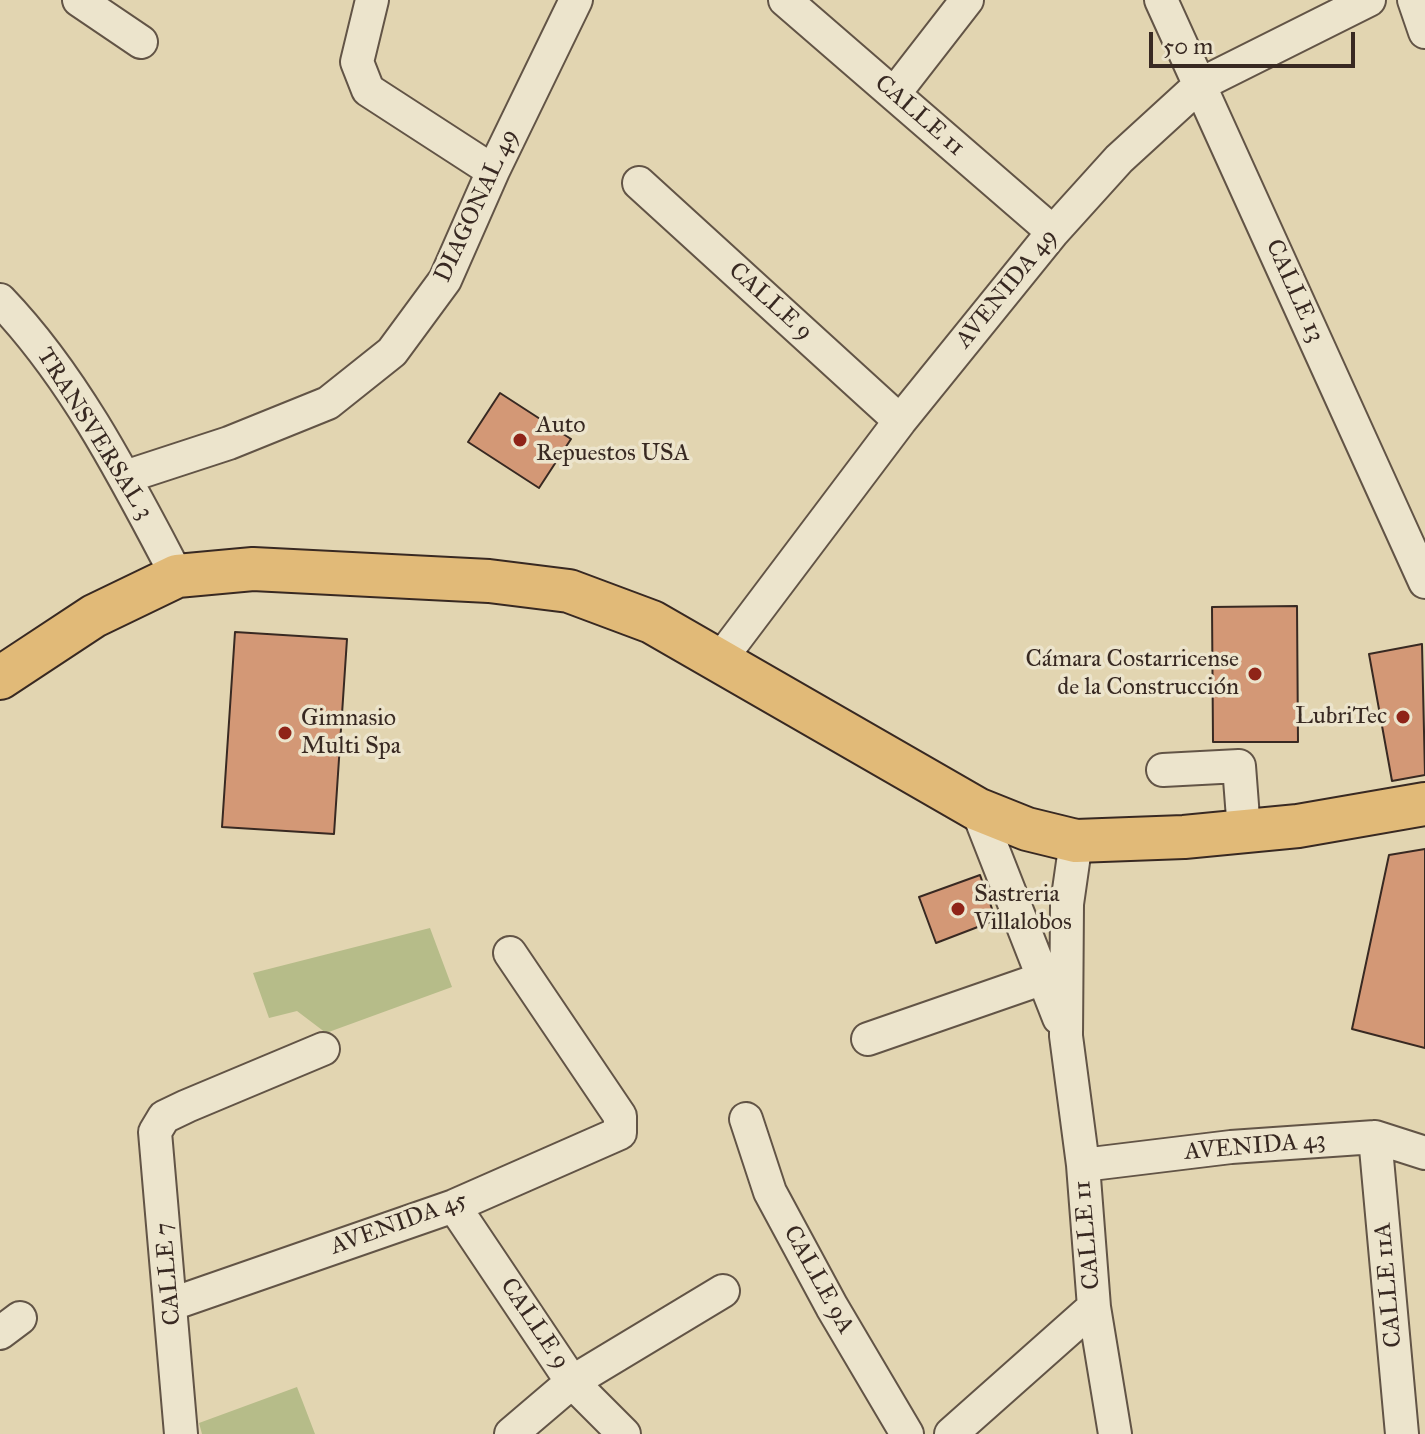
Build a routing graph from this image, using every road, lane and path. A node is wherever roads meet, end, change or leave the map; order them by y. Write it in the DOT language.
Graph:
graph roads {
  1 [pos="79,0"];
  2 [pos="372,0"];
  3 [pos="576,0"];
  4 [pos="785,0"];
  5 [pos="967,0"];
  6 [pos="1161,0"];
  7 [pos="1369,0"];
  8 [pos="1414,0"];
  9 [pos="1425,32"];
  10 [pos="141,42"];
  11 [pos="1201,84"];
  12 [pos="894,94"];
  13 [pos="493,171"];
  14 [pos="639,183"];
  15 [pos="1053,232"];
  16 [pos="0,300"];
  17 [pos="900,421"];
  18 [pos="125,477"];
  19 [pos="177,576"];
  20 [pos="1425,582"];
  21 [pos="719,661"];
  22 [pos="0,678"];
  23 [pos="1163,770"];
  24 [pos="1425,804"];
  25 [pos="977,809"];
  26 [pos="1244,831"];
  27 [pos="1076,841"];
  28 [pos="510,953"];
  29 [pos="1044,978"];
  30 [pos="1066,1036"];
  31 [pos="868,1039"];
  32 [pos="323,1049"];
  33 [pos="746,1119"];
  34 [pos="1375,1137"];
  35 [pos="1425,1153"];
  36 [pos="1083,1165"];
  37 [pos="454,1206"];
  38 [pos="723,1291"];
  39 [pos="172,1304"];
  40 [pos="1094,1307"];
  41 [pos="572,1382"];
  42 [pos="181,1434"];
  43 [pos="511,1434"];
  44 [pos="624,1434"];
  45 [pos="907,1434"];
  46 [pos="951,1434"];
  47 [pos="1115,1434"];
  48 [pos="1402,1434"];
  1 -- 10 [label="street"];
  2 -- 13 [label="street"];
  3 -- 13 [label="street, DIAGONAL 49"];
  4 -- 12 [label="street, CALLE 11"];
  5 -- 12 [label="street"];
  6 -- 11 [label="street, CALLE 13"];
  7 -- 11 [label="street, AVENIDA 49"];
  8 -- 9 [label="street"];
  11 -- 15 [label="street, AVENIDA 49"];
  11 -- 20 [label="street, CALLE 13"];
  12 -- 15 [label="street, CALLE 11"];
  13 -- 18 [label="street, DIAGONAL 49"];
  14 -- 17 [label="street, CALLE 9"];
  15 -- 17 [label="street, AVENIDA 49"];
  16 -- 18 [label="street, TRANSVERSAL 3"];
  17 -- 21 [label="street, AVENIDA 49"];
  18 -- 19 [label="street, TRANSVERSAL 3"];
  19 -- 21 [label="main road"];
  19 -- 22 [label="main road"];
  21 -- 25 [label="main road"];
  23 -- 26 [label="street"];
  24 -- 26 [label="main road"];
  25 -- 27 [label="main road"];
  25 -- 29 [label="street, CALLE 11"];
  26 -- 27 [label="main road"];
  27 -- 30 [label="street, CALLE 11"];
  28 -- 37 [label="street, AVENIDA 45"];
  29 -- 30 [label="street, CALLE 11"];
  29 -- 31 [label="street"];
  30 -- 36 [label="street, CALLE 11"];
  32 -- 39 [label="street, CALLE 7"];
  33 -- 45 [label="street, CALLE 9A"];
  34 -- 35 [label="street, AVENIDA 43"];
  34 -- 36 [label="street, AVENIDA 43"];
  34 -- 48 [label="street, CALLE 11A"];
  36 -- 40 [label="street, CALLE 11"];
  37 -- 39 [label="street, AVENIDA 45"];
  37 -- 41 [label="street, CALLE 9"];
  38 -- 41 [label="street"];
  39 -- 42 [label="street, CALLE 7"];
  40 -- 46 [label="street"];
  40 -- 47 [label="street, CALLE 11"];
  41 -- 43 [label="street"];
  41 -- 44 [label="street, CALLE 9"];
}
